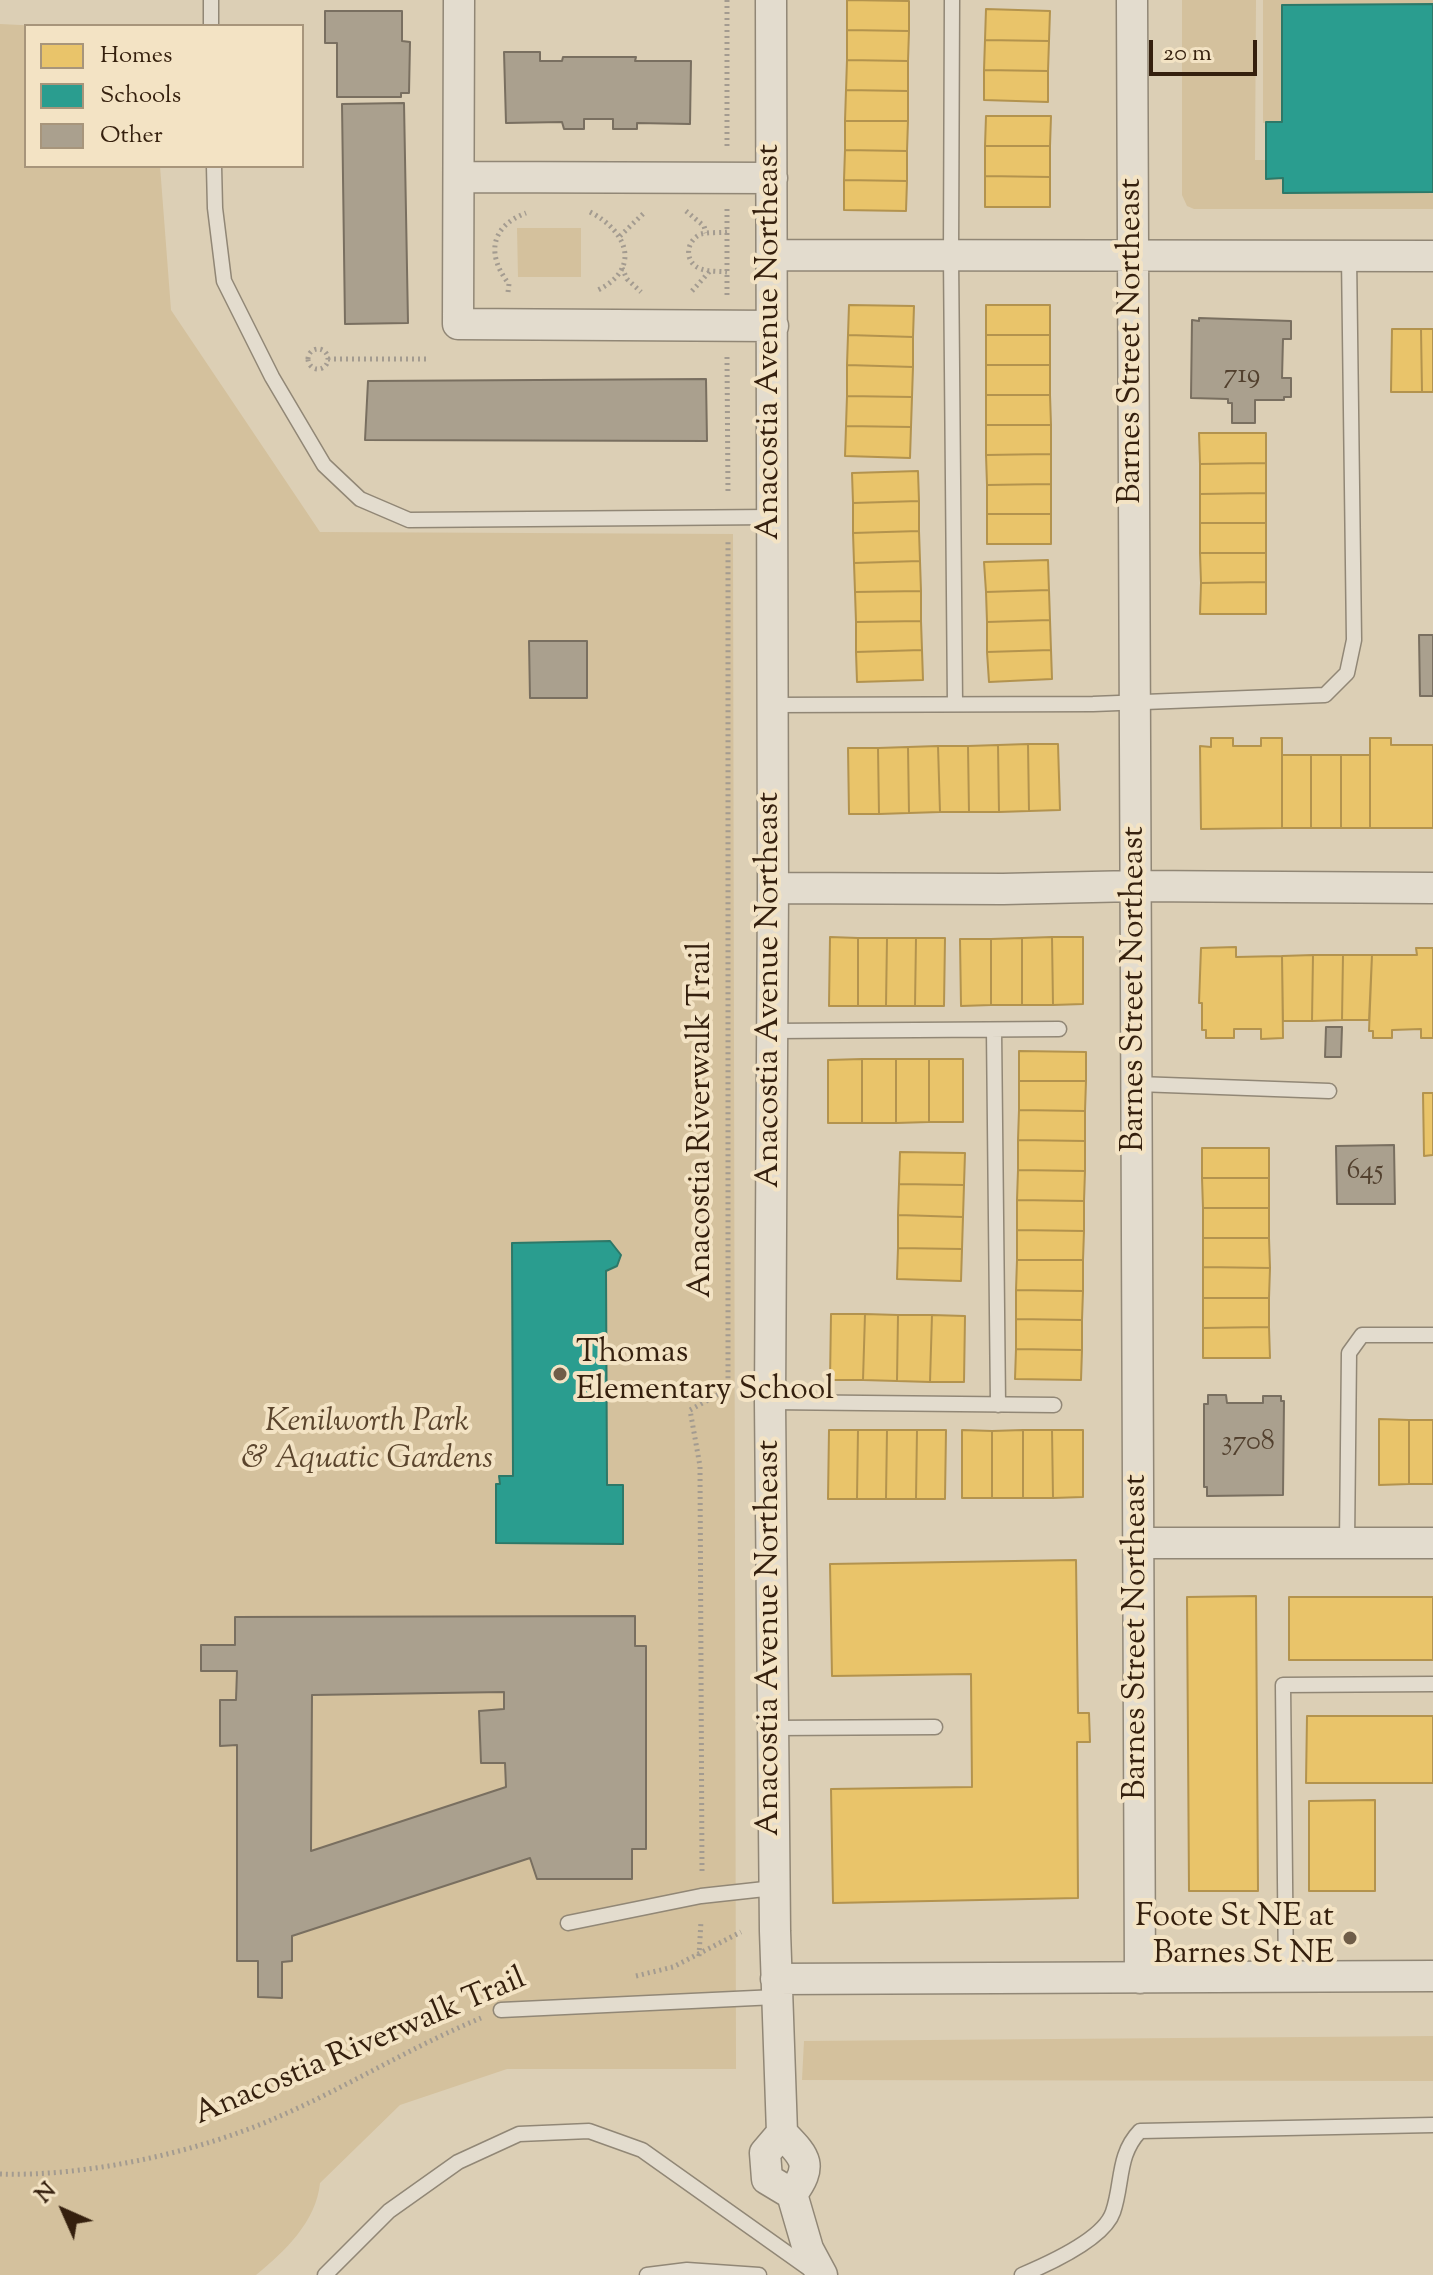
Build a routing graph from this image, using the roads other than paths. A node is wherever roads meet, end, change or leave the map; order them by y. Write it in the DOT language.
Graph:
graph roads {
  1 [pos="211,0"];
  2 [pos="459,0"];
  3 [pos="771,0"];
  4 [pos="952,0"];
  5 [pos="1132,0"];
  6 [pos="211,24"];
  7 [pos="214,168"];
  8 [pos="459,177"];
  9 [pos="772,178"];
  10 [pos="773,255"];
  11 [pos="1133,255"];
  12 [pos="951,256"];
  13 [pos="1349,256"];
  14 [pos="1433,256"];
  15 [pos="773,326"];
  16 [pos="772,517"];
  17 [pos="1136,703"];
  18 [pos="955,704"];
  19 [pos="772,705"];
  20 [pos="1136,886"];
  21 [pos="773,888"];
  22 [pos="1433,888"];
  23 [pos="1059,1029"];
  24 [pos="994,1030"];
  25 [pos="773,1031"];
  26 [pos="1138,1084"];
  27 [pos="1329,1091"];
  28 [pos="1433,1335"];
  29 [pos="770,1402"];
  30 [pos="998,1405"];
  31 [pos="1054,1405"];
  32 [pos="1137,1543"];
  33 [pos="1347,1543"];
  34 [pos="1433,1543"];
  35 [pos="1433,1684"];
  36 [pos="935,1727"];
  37 [pos="773,1728"];
  38 [pos="774,1888"];
  39 [pos="568,1923"];
  40 [pos="1433,1976"];
  41 [pos="1286,1977"];
  42 [pos="1140,1978"];
  43 [pos="776,1988"];
  44 [pos="501,2010"];
  45 [pos="1433,2125"];
  46 [pos="325,2275"];
  47 [pos="647,2275"];
  48 [pos="759,2275"];
  49 [pos="820,2275"];
  50 [pos="1022,2275"];
  1 -- 6 [label="lane"];
  2 -- 8 [label="street"];
  3 -- 9 [label="street, Anacostia Avenue Northeast"];
  4 -- 12 [label="lane"];
  5 -- 11 [label="street, Barnes Street Northeast"];
  7 -- 16 [label="lane"];
  8 -- 9 [label="street"];
  8 -- 15 [label="street"];
  9 -- 10 [label="street, Anacostia Avenue Northeast"];
  10 -- 12 [label="street"];
  10 -- 15 [label="street, Anacostia Avenue Northeast"];
  11 -- 12 [label="street"];
  11 -- 13 [label="street"];
  11 -- 17 [label="street, Barnes Street Northeast"];
  12 -- 18 [label="lane"];
  13 -- 14 [label="street"];
  13 -- 17 [label="lane"];
  15 -- 16 [label="street, Anacostia Avenue Northeast"];
  16 -- 19 [label="street, Anacostia Avenue Northeast"];
  17 -- 18 [label="lane"];
  17 -- 20 [label="street, Barnes Street Northeast"];
  18 -- 19 [label="lane"];
  19 -- 21 [label="street, Anacostia Avenue Northeast"];
  20 -- 21 [label="street"];
  20 -- 22 [label="street"];
  20 -- 26 [label="street, Barnes Street Northeast"];
  21 -- 25 [label="street, Anacostia Avenue Northeast"];
  23 -- 24 [label="lane"];
  24 -- 25 [label="lane"];
  24 -- 30 [label="lane"];
  25 -- 29 [label="street, Anacostia Avenue Northeast"];
  26 -- 27 [label="lane"];
  26 -- 32 [label="street, Barnes Street Northeast"];
  28 -- 33 [label="lane"];
  29 -- 30 [label="lane"];
  29 -- 37 [label="street, Anacostia Avenue Northeast"];
  30 -- 31 [label="lane"];
  32 -- 33 [label="street"];
  32 -- 42 [label="street, Barnes Street Northeast"];
  33 -- 34 [label="street"];
  35 -- 41 [label="lane"];
  36 -- 37 [label="lane"];
  37 -- 38 [label="street, Anacostia Avenue Northeast"];
  38 -- 39 [label="lane"];
  38 -- 43 [label="street, Anacostia Avenue Northeast"];
  40 -- 41 [label="street"];
  41 -- 42 [label="street"];
  42 -- 43 [label="street"];
  43 -- 44 [label="lane"];
  43 -- 49 [label="street, Anacostia Avenue Northeast"];
  45 -- 50 [label="lane"];
  46 -- 49 [label="lane"];
  47 -- 48 [label="lane"];
}
